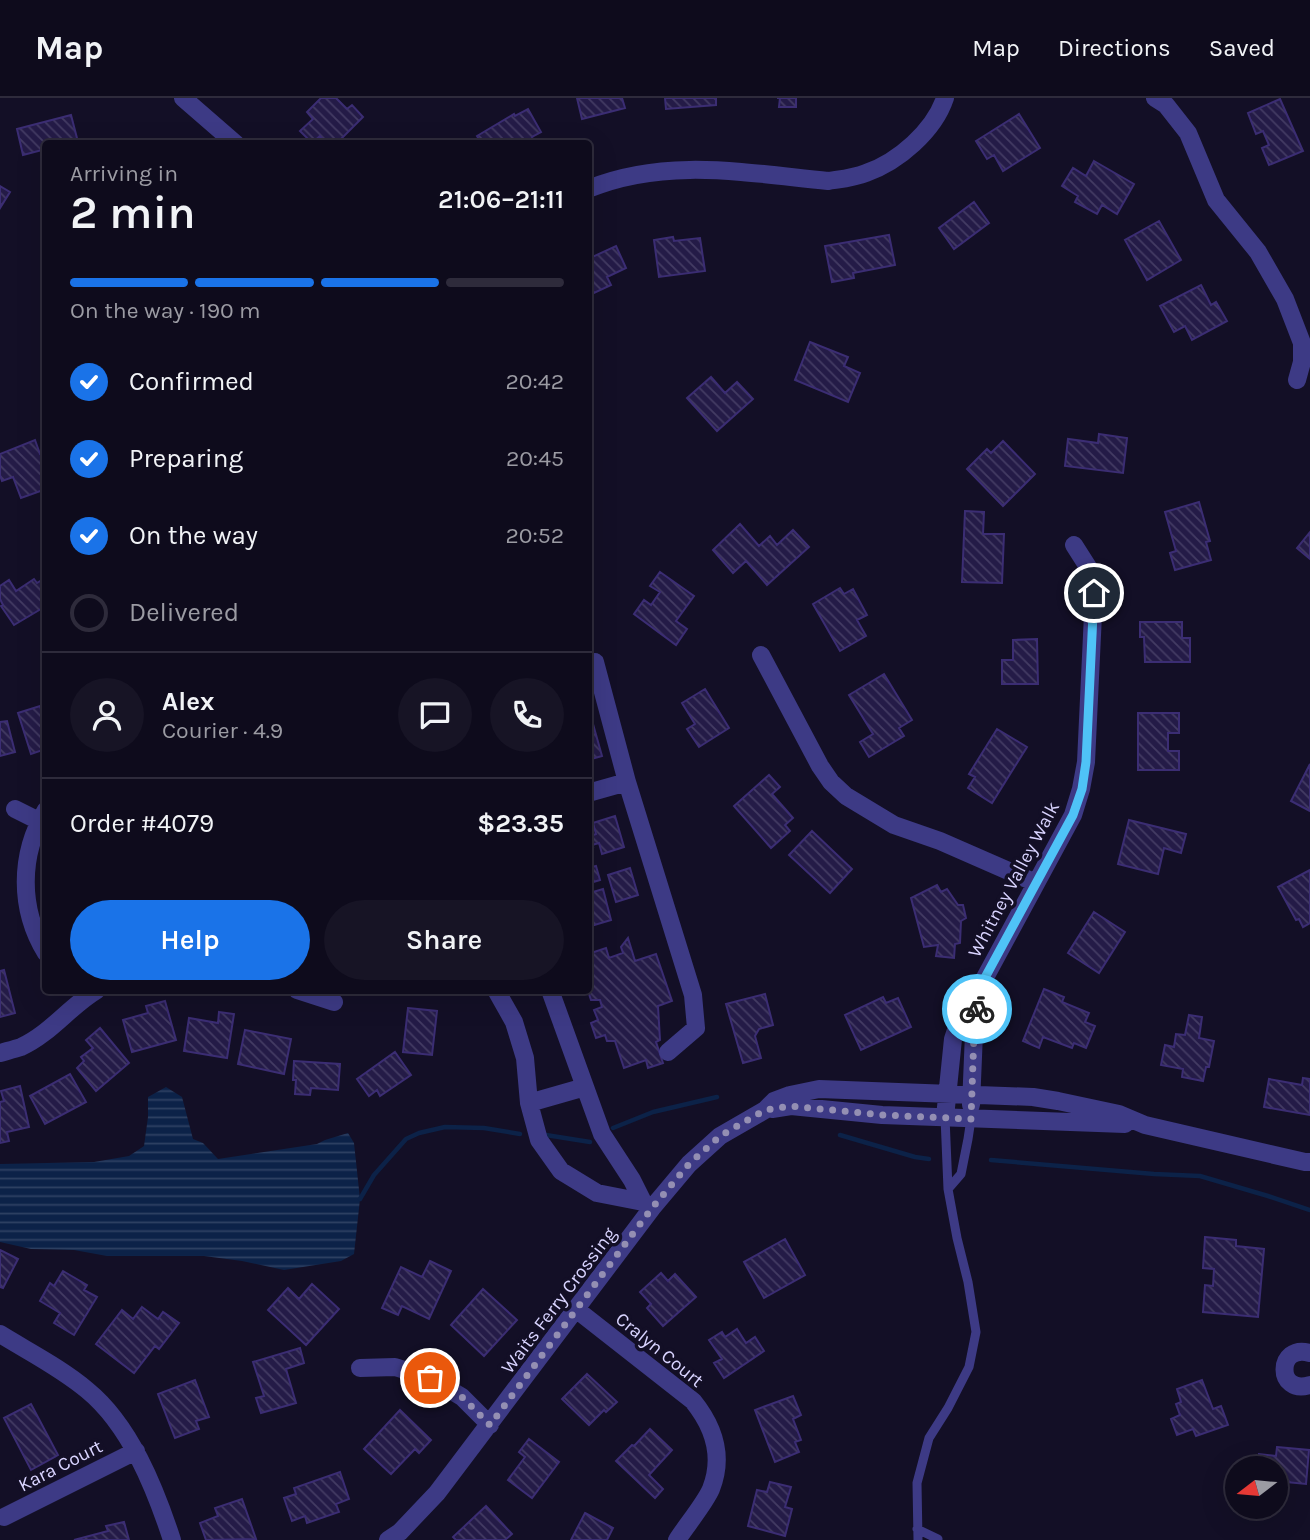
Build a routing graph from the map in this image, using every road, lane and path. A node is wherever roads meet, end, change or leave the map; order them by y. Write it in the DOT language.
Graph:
graph roads {
  1 [pos="183,98"];
  2 [pos="945,98"];
  3 [pos="1155,98"];
  4 [pos="231,140"];
  5 [pos="592,188"];
  6 [pos="1297,380"];
  7 [pos="1074,545"];
  8 [pos="761,655"];
  9 [pos="595,663"];
  10 [pos="627,782"];
  11 [pos="592,792"];
  12 [pos="15,809"];
  13 [pos="42,816"];
  14 [pos="1036,883"];
  15 [pos="42,947"];
  16 [pos="981,985"];
  17 [pos="87,994"];
  18 [pos="309,994"];
  19 [pos="498,994"];
  20 [pos="551,994"];
  21 [pos="334,1002"];
  22 [pos="668,1052"];
  23 [pos="0,1053"];
  24 [pos="585,1087"];
  25 [pos="947,1094"];
  26 [pos="971,1095"];
  27 [pos="529,1103"];
  28 [pos="765,1110"];
  29 [pos="945,1118"];
  30 [pos="971,1119"];
  31 [pos="1146,1125"];
  32 [pos="1310,1162"];
  33 [pos="948,1189"];
  34 [pos="648,1205"];
  35 [pos="577,1310"];
  36 [pos="0,1334"];
  37 [pos="1308,1347"];
  38 [pos="360,1368"];
  39 [pos="1310,1385"];
  40 [pos="490,1425"];
  41 [pos="135,1451"];
  42 [pos="4,1517"];
  43 [pos="918,1529"];
  44 [pos="397,1537"];
  45 [pos="938,1539"];
  46 [pos="172,1540"];
  47 [pos="677,1540"];
  48 [pos="918,1540"];
  1 -- 4 [label="street"];
  2 -- 5 [label="street"];
  3 -- 6 [label="street"];
  7 -- 14 [label="street, Whitney Valley Walk"];
  8 -- 14 [label="street"];
  9 -- 10 [label="street"];
  10 -- 11 [label="street"];
  10 -- 22 [label="street"];
  12 -- 13 [label="street"];
  13 -- 15 [label="street"];
  14 -- 16 [label="street, Whitney Valley Walk"];
  16 -- 25 [label="street, Whitney Valley Walk"];
  16 -- 26 [label="street, Whitney Valley Walk"];
  17 -- 23 [label="street"];
  18 -- 21 [label="street"];
  19 -- 27 [label="street"];
  20 -- 24 [label="street"];
  24 -- 27 [label="street"];
  24 -- 34 [label="street"];
  25 -- 26 [label="street, Waits Ferry Crossing"];
  25 -- 28 [label="street, Waits Ferry Crossing"];
  25 -- 29 [label="street, Whitney Valley Walk"];
  26 -- 30 [label="street, Whitney Valley Walk"];
  26 -- 31 [label="street, Waits Ferry Crossing"];
  27 -- 34 [label="street"];
  28 -- 29 [label="street, Waits Ferry Crossing"];
  28 -- 34 [label="street, Waits Ferry Crossing"];
  29 -- 30 [label="street, Waits Ferry Crossing"];
  29 -- 33 [label="lane"];
  30 -- 31 [label="street, Waits Ferry Crossing"];
  30 -- 33 [label="lane"];
  31 -- 32 [label="street, Waits Ferry Crossing"];
  33 -- 43 [label="lane"];
  34 -- 35 [label="street, Waits Ferry Crossing"];
  35 -- 40 [label="street, Waits Ferry Crossing"];
  35 -- 47 [label="street, Cralyn Court"];
  36 -- 41 [label="street"];
  37 -- 39 [label="street"];
  38 -- 40 [label="street"];
  40 -- 44 [label="street, Waits Ferry Crossing"];
  41 -- 42 [label="street, Kara Court"];
  41 -- 46 [label="street"];
  43 -- 45 [label="lane"];
  43 -- 48 [label="lane"];
}
